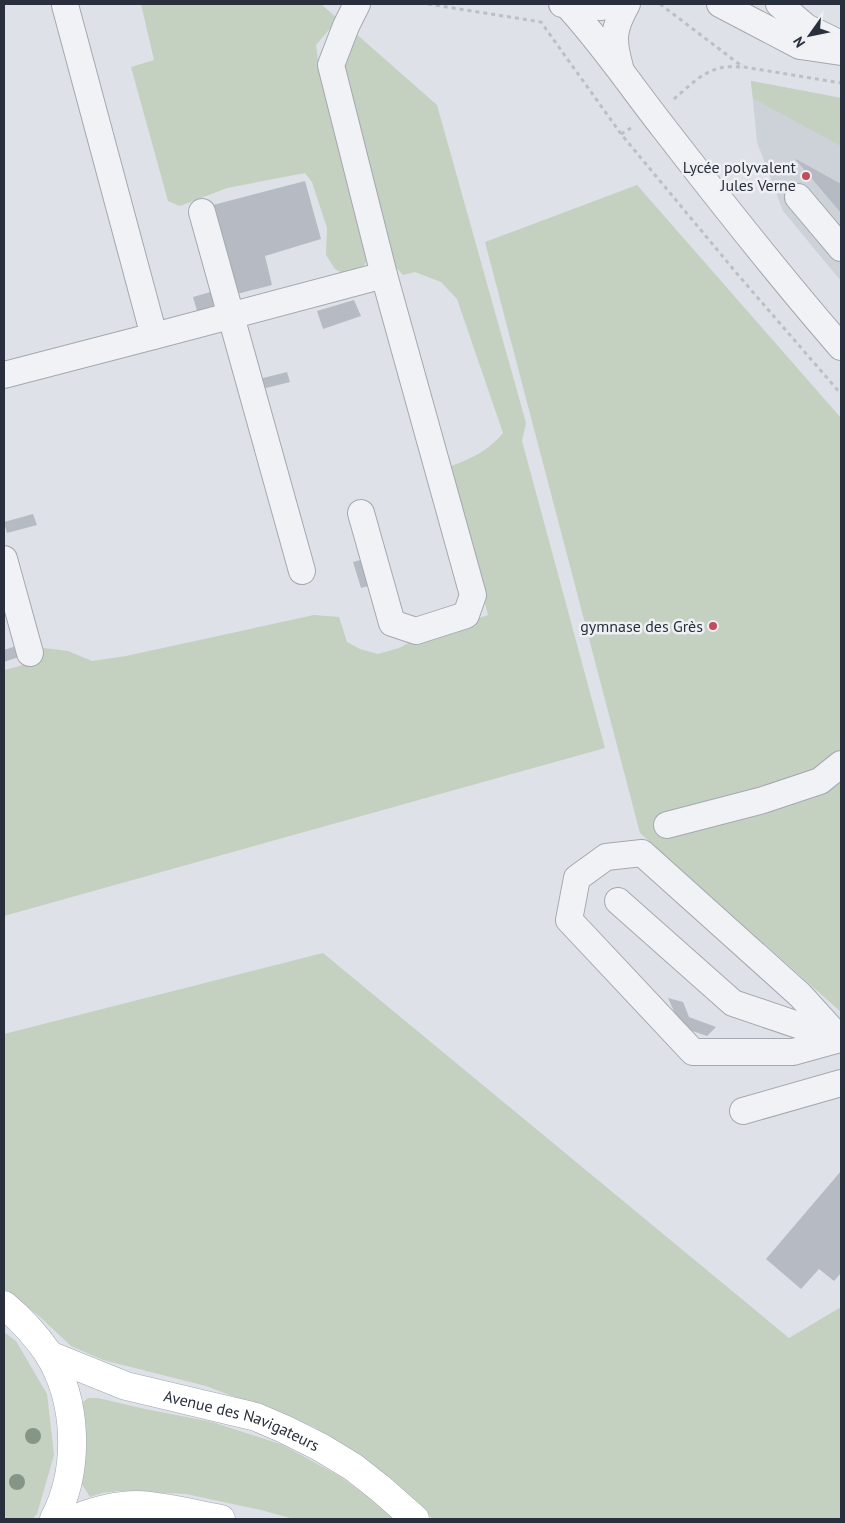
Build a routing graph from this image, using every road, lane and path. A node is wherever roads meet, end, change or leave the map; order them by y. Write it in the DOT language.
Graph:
graph roads {
  1 [pos="357,4"];
  2 [pos="428,4"];
  3 [pos="564,4"];
  4 [pos="615,4"];
  5 [pos="627,4"];
  6 [pos="660,4"];
  7 [pos="720,4"];
  8 [pos="779,4"];
  9 [pos="65,5"];
  10 [pos="841,44"];
  11 [pos="841,52"];
  12 [pos="744,67"];
  13 [pos="620,70"];
  14 [pos="841,83"];
  15 [pos="653,115"];
  16 [pos="621,134"];
  17 [pos="798,197"];
  18 [pos="202,212"];
  19 [pos="841,248"];
  20 [pos="384,275"];
  21 [pos="231,315"];
  22 [pos="154,336"];
  23 [pos="841,348"];
  24 [pos="5,368"];
  25 [pos="841,394"];
  26 [pos="361,513"];
  27 [pos="4,559"];
  28 [pos="302,571"];
  29 [pos="30,653"];
  30 [pos="841,764"];
  31 [pos="667,825"];
  32 [pos="618,902"];
  33 [pos="840,1040"];
  34 [pos="841,1083"];
  35 [pos="743,1111"];
  36 [pos="4,1305"];
  37 [pos="49,1355"];
  38 [pos="54,1519"];
  39 [pos="74,1519"];
  40 [pos="221,1519"];
  41 [pos="415,1519"];
  1 -- 20 [label="street"];
  2 -- 16 [label="path"];
  3 -- 4 [label="street"];
  3 -- 13 [label="street"];
  5 -- 13 [label="street"];
  6 -- 12 [label="path"];
  7 -- 11 [label="street"];
  8 -- 10 [label="street"];
  9 -- 22 [label="street"];
  12 -- 14 [label="path"];
  12 -- 15 [label="path"];
  13 -- 15 [label="street"];
  15 -- 16 [label="path"];
  15 -- 23 [label="street"];
  16 -- 25 [label="path"];
  17 -- 19 [label="street"];
  18 -- 21 [label="street"];
  20 -- 21 [label="street"];
  20 -- 26 [label="street"];
  21 -- 22 [label="street"];
  21 -- 28 [label="street"];
  22 -- 24 [label="street"];
  27 -- 29 [label="street"];
  30 -- 31 [label="street"];
  32 -- 33 [label="street"];
  33 -- 33 [label="street"];
  34 -- 35 [label="street"];
  36 -- 37 [label="main road"];
  37 -- 38 [label="main road"];
  37 -- 41 [label="main road, Avenue des Navigateurs"];
  39 -- 40 [label="main road"];
}
